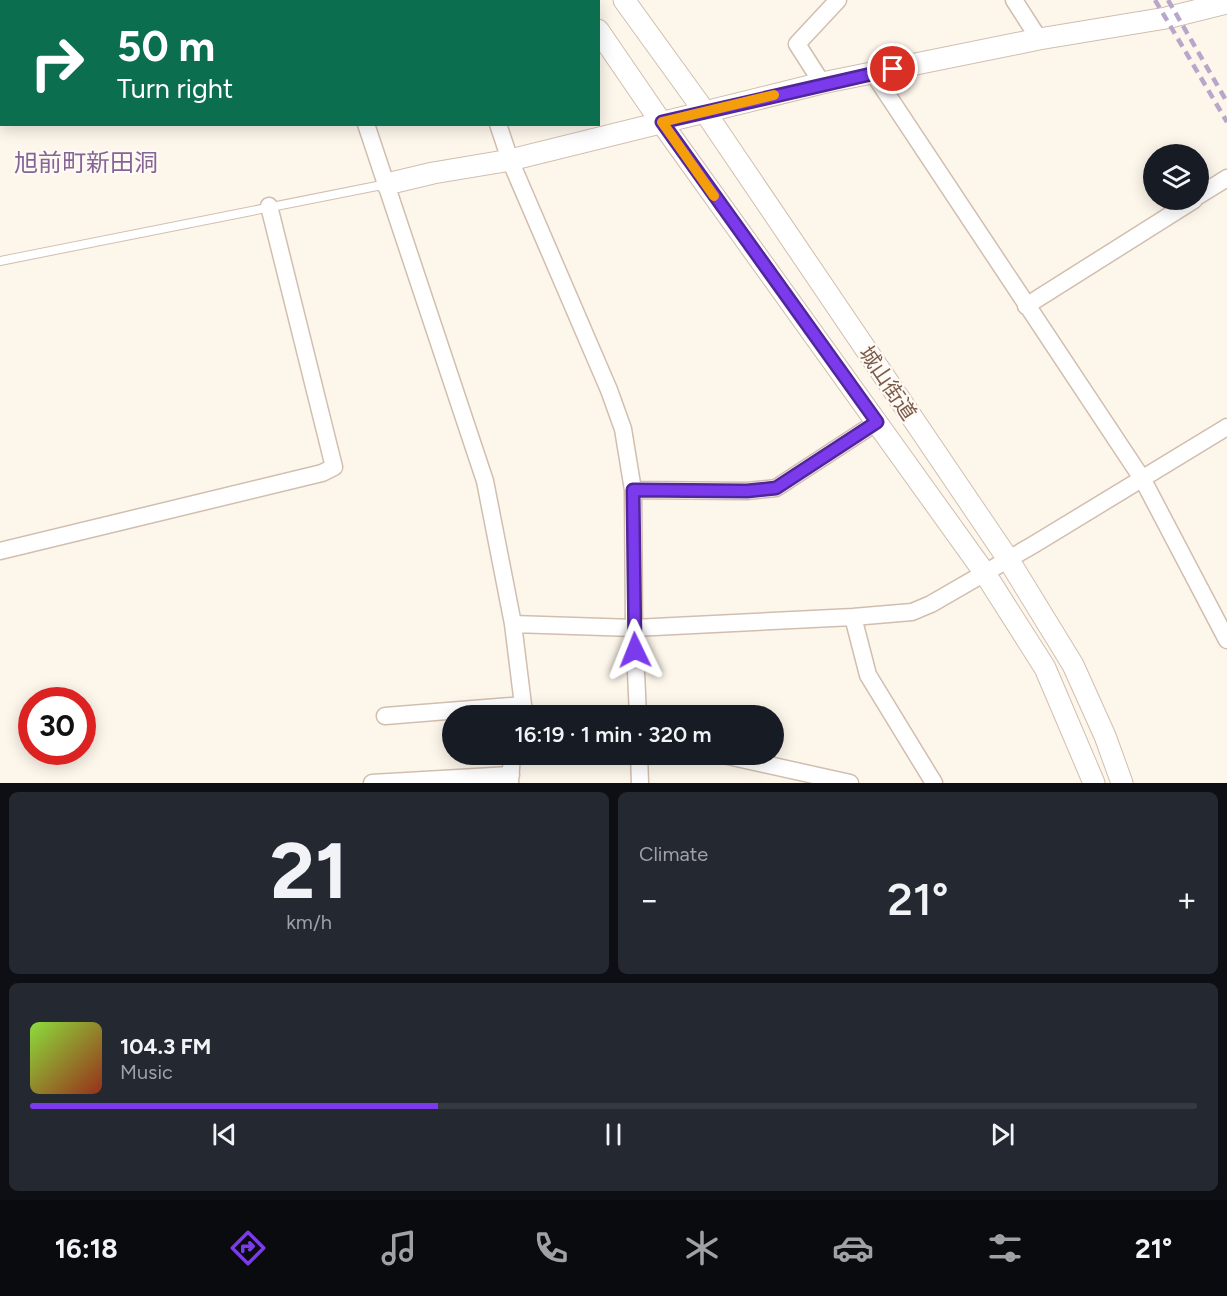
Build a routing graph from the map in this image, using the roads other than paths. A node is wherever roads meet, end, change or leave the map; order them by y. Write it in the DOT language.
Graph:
graph roads {
  1 [pos="624,0"];
  2 [pos="838,0"];
  3 [pos="1014,0"];
  4 [pos="1227,3"];
  5 [pos="600,33"];
  6 [pos="1039,39"];
  7 [pos="873,73"];
  8 [pos="822,84"];
  9 [pos="705,112"];
  10 [pos="662,122"];
  11 [pos="367,126"];
  12 [pos="499,126"];
  13 [pos="510,160"];
  14 [pos="1227,178"];
  15 [pos="387,184"];
  16 [pos="1209,189"];
  17 [pos="269,206"];
  18 [pos="1178,210"];
  19 [pos="0,261"];
  20 [pos="1026,306"];
  21 [pos="877,422"];
  22 [pos="1227,427"];
  23 [pos="1143,480"];
  24 [pos="633,490"];
  25 [pos="0,551"];
  26 [pos="1008,559"];
  27 [pos="984,572"];
  28 [pos="853,617"];
  29 [pos="513,624"];
  30 [pos="634,628"];
  31 [pos="1227,640"];
  32 [pos="521,705"];
  33 [pos="638,705"];
  34 [pos="442,714"];
  35 [pos="385,716"];
  36 [pos="639,765"];
  37 [pos="769,765"];
  38 [pos="511,779"];
  39 [pos="931,782"];
  40 [pos="372,783"];
  41 [pos="640,783"];
  42 [pos="850,783"];
  43 [pos="1094,783"];
  44 [pos="1122,783"];
  1 -- 9 [label="street, 城山街道"];
  2 -- 8 [label="street"];
  3 -- 6 [label="street"];
  4 -- 6 [label="street"];
  5 -- 10 [label="street, 城山街道"];
  6 -- 7 [label="street"];
  7 -- 8 [label="street"];
  7 -- 20 [label="street"];
  8 -- 9 [label="street"];
  9 -- 10 [label="street"];
  9 -- 26 [label="street, 城山街道"];
  10 -- 13 [label="street"];
  10 -- 21 [label="street, 城山街道"];
  11 -- 15 [label="street"];
  12 -- 13 [label="street"];
  13 -- 15 [label="street"];
  13 -- 24 [label="street"];
  14 -- 16 [label="street"];
  15 -- 17 [label="lane"];
  15 -- 29 [label="street"];
  17 -- 19 [label="lane"];
  17 -- 25 [label="street"];
  18 -- 20 [label="street"];
  20 -- 23 [label="street"];
  21 -- 24 [label="street"];
  21 -- 27 [label="street, 城山街道"];
  22 -- 23 [label="street"];
  23 -- 26 [label="street"];
  23 -- 31 [label="street"];
  24 -- 30 [label="street"];
  26 -- 27 [label="street"];
  26 -- 44 [label="street, 城山街道"];
  27 -- 28 [label="street"];
  27 -- 43 [label="street, 城山街道"];
  28 -- 30 [label="street"];
  28 -- 39 [label="street"];
  29 -- 30 [label="street"];
  29 -- 32 [label="street"];
  30 -- 33 [label="street"];
  34 -- 35 [label="street"];
  36 -- 41 [label="street"];
  37 -- 42 [label="street"];
  38 -- 40 [label="street"];
}
